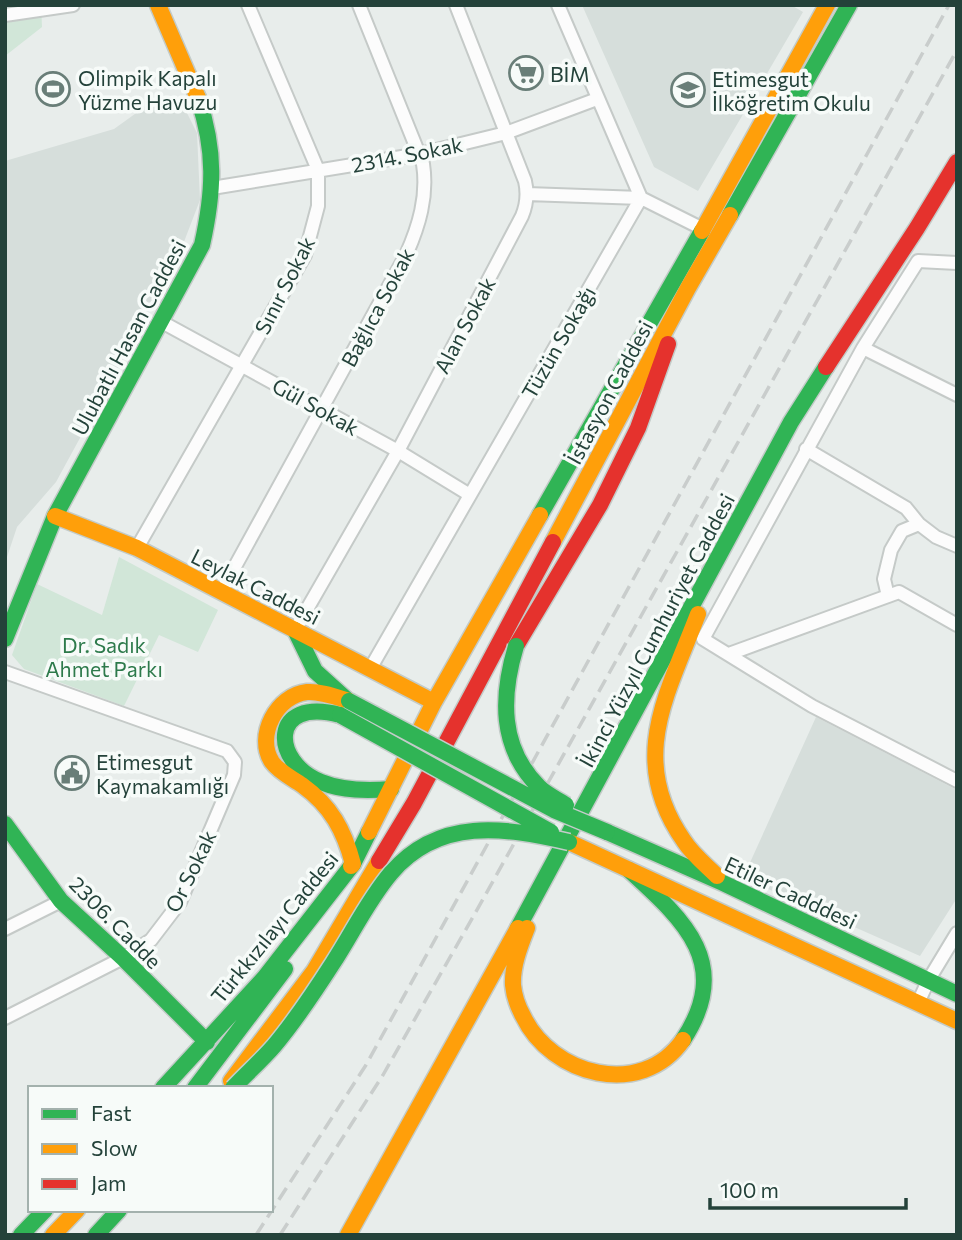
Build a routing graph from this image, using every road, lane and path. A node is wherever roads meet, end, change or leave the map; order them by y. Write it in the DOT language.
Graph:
graph roads {
  1 [pos="158,5"];
  2 [pos="248,5"];
  3 [pos="359,5"];
  4 [pos="456,5"];
  5 [pos="558,5"];
  6 [pos="827,5"];
  7 [pos="849,5"];
  8 [pos="66,6"];
  9 [pos="5,15"];
  10 [pos="597,99"];
  11 [pos="506,133"];
  12 [pos="420,154"];
  13 [pos="957,162"];
  14 [pos="318,170"];
  15 [pos="212,188"];
  16 [pos="527,194"];
  17 [pos="641,198"];
  18 [pos="703,229"];
  19 [pos="957,262"];
  20 [pos="688,288"];
  21 [pos="160,321"];
  22 [pos="863,348"];
  23 [pos="242,365"];
  24 [pos="957,395"];
  25 [pos="322,408"];
  26 [pos="806,449"];
  27 [pos="398,451"];
  28 [pos="470,495"];
  29 [pos="55,516"];
  30 [pos="919,524"];
  31 [pos="957,546"];
  32 [pos="137,548"];
  33 [pos="711,573"];
  34 [pos="221,592"];
  35 [pos="888,596"];
  36 [pos="957,625"];
  37 [pos="295,630"];
  38 [pos="5,639"];
  39 [pos="729,654"];
  40 [pos="370,669"];
  41 [pos="5,672"];
  42 [pos="434,702"];
  43 [pos="344,708"];
  44 [pos="957,781"];
  45 [pos="391,789"];
  46 [pos="414,803"];
  47 [pos="6,826"];
  48 [pos="607,832"];
  49 [pos="569,842"];
  50 [pos="353,864"];
  51 [pos="551,868"];
  52 [pos="629,870"];
  53 [pos="723,883"];
  54 [pos="61,901"];
  55 [pos="5,929"];
  56 [pos="957,933"];
  57 [pos="123,958"];
  58 [pos="928,981"];
  59 [pos="957,994"];
  60 [pos="918,1003"];
  61 [pos="5,1018"];
  62 [pos="957,1021"];
  63 [pos="208,1042"];
  64 [pos="165,1086"];
  65 [pos="197,1086"];
  66 [pos="228,1086"];
  67 [pos="235,1086"];
  68 [pos="43,1212"];
  69 [pos="75,1212"];
  70 [pos="117,1212"];
  71 [pos="21,1235"];
  72 [pos="52,1235"];
  73 [pos="96,1235"];
  74 [pos="348,1235"];
  1 -- 15 [label="main road, Ulubatlı Hasan Caddesi"];
  2 -- 14 [label="street, Sınır Sokak"];
  3 -- 12 [label="street, Bağlıca Sokak"];
  4 -- 11 [label="street"];
  5 -- 10 [label="street"];
  6 -- 18 [label="main road, İstasyon Caddesi"];
  7 -- 20 [label="main road, İstasyon Caddesi"];
  8 -- 9 [label="street"];
  10 -- 11 [label="street, 2314. Sokak"];
  10 -- 17 [label="street"];
  11 -- 12 [label="street, 2314. Sokak"];
  11 -- 16 [label="street"];
  12 -- 14 [label="street, 2314. Sokak"];
  12 -- 25 [label="street, Bağlıca Sokak"];
  13 -- 33 [label="main road, İkinci Yüzyıl Cumhuriyet Caddesi"];
  14 -- 15 [label="street, 2314. Sokak"];
  14 -- 23 [label="street, Sınır Sokak"];
  15 -- 21 [label="main road, Ulubatlı Hasan Caddesi"];
  16 -- 17 [label="street"];
  16 -- 27 [label="street, Alan Sokak"];
  17 -- 18 [label="street"];
  17 -- 28 [label="street, Tüzün Sokağı"];
  18 -- 42 [label="main road, İstasyon Caddesi"];
  19 -- 22 [label="street"];
  20 -- 46 [label="main road, İstasyon Caddesi"];
  20 -- 48 [label="main road, bridge"];
  21 -- 23 [label="street, Gül Sokak"];
  21 -- 29 [label="main road, Ulubatlı Hasan Caddesi"];
  22 -- 24 [label="street"];
  22 -- 26 [label="street"];
  23 -- 25 [label="street, Gül Sokak"];
  23 -- 32 [label="street, Sınır Sokak"];
  25 -- 27 [label="street, Gül Sokak"];
  25 -- 34 [label="street, Bağlıca Sokak"];
  26 -- 30 [label="street"];
  26 -- 39 [label="street"];
  27 -- 28 [label="street, Gül Sokak"];
  27 -- 37 [label="street, Alan Sokak"];
  28 -- 40 [label="street, Tüzün Sokağı"];
  29 -- 32 [label="main road, Leylak Caddesi"];
  29 -- 38 [label="main road, Ulubatlı Hasan Caddesi"];
  30 -- 31 [label="street"];
  30 -- 35 [label="street"];
  32 -- 34 [label="main road, Leylak Caddesi"];
  33 -- 51 [label="main road, İkinci Yüzyıl Cumhuriyet Caddesi"];
  33 -- 53 [label="main road"];
  34 -- 37 [label="main road, Leylak Caddesi"];
  35 -- 36 [label="street"];
  35 -- 39 [label="street"];
  37 -- 40 [label="main road, Leylak Caddesi"];
  37 -- 43 [label="main road"];
  39 -- 44 [label="street"];
  40 -- 42 [label="main road, Leylak Caddesi"];
  41 -- 57 [label="street, Or Sokak"];
  42 -- 45 [label="main road, Türkkızılayı Caddesi"];
  43 -- 45 [label="main road"];
  43 -- 48 [label="main road, bridge"];
  43 -- 49 [label="main road, bridge"];
  43 -- 50 [label="main road"];
  45 -- 50 [label="main road, Türkkızılayı Caddesi"];
  46 -- 66 [label="main road, Türkkızılayı Caddesi"];
  47 -- 54 [label="main road, 2306. Cadde"];
  48 -- 53 [label="main road, Etiler Cadddesi"];
  49 -- 52 [label="main road"];
  49 -- 67 [label="main road, bridge"];
  50 -- 63 [label="main road, Türkkızılayı Caddesi"];
  50 -- 65 [label="main road"];
  51 -- 52 [label="main road"];
  51 -- 74 [label="main road, İkinci Yüzyıl Cumhuriyet Caddesi"];
  52 -- 60 [label="main road"];
  53 -- 58 [label="main road, Etiler Cadddesi"];
  54 -- 55 [label="street"];
  54 -- 57 [label="main road, 2306. Cadde"];
  56 -- 58 [label="street"];
  57 -- 61 [label="street, Or Sokak"];
  57 -- 63 [label="main road, 2306. Cadde"];
  58 -- 59 [label="main road, Etiler Cadddesi"];
  58 -- 60 [label="street"];
  60 -- 62 [label="main road"];
  63 -- 64 [label="main road, Türkkızılayı Caddesi"];
  68 -- 71 [label="main road"];
  69 -- 72 [label="main road"];
  70 -- 73 [label="main road"];
}
